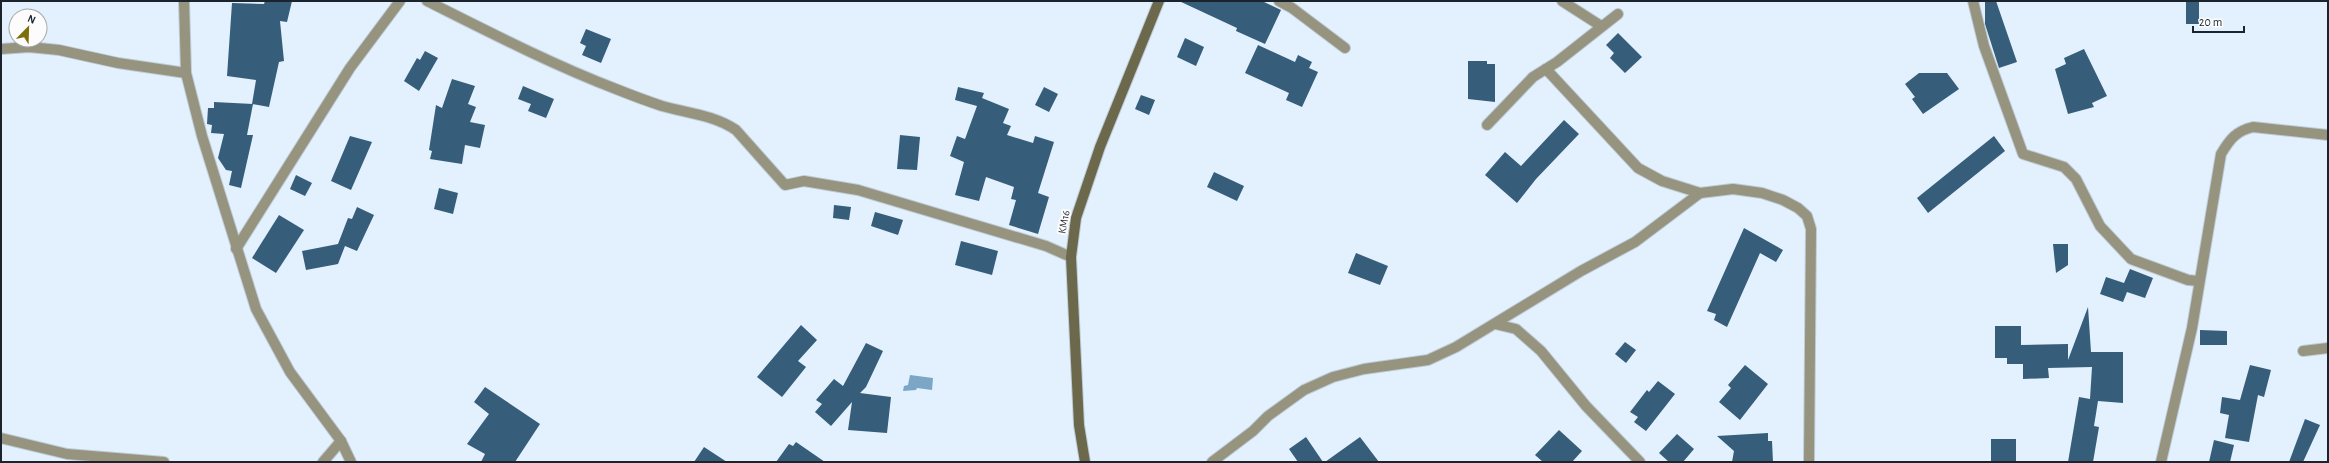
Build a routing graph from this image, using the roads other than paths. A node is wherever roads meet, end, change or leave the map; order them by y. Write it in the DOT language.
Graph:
graph roads {
  1 [pos="184,1"];
  2 [pos="400,1"];
  3 [pos="427,1"];
  4 [pos="1159,1"];
  5 [pos="1278,1"];
  6 [pos="1562,1"];
  7 [pos="1973,1"];
  8 [pos="1618,14"];
  9 [pos="1601,26"];
  10 [pos="1345,48"];
  11 [pos="1,49"];
  12 [pos="1546,69"];
  13 [pos="186,73"];
  14 [pos="1487,126"];
  15 [pos="2328,135"];
  16 [pos="1700,193"];
  17 [pos="236,249"];
  18 [pos="1070,257"];
  19 [pos="2199,281"];
  20 [pos="1495,324"];
  21 [pos="2328,348"];
  22 [pos="2303,351"];
  23 [pos="1,438"];
  24 [pos="341,441"];
  25 [pos="164,462"];
  26 [pos="323,462"];
  27 [pos="351,462"];
  28 [pos="1085,462"];
  29 [pos="1212,462"];
  30 [pos="1640,462"];
  31 [pos="1809,462"];
  32 [pos="2161,462"];
  1 -- 13 [label="street"];
  2 -- 17 [label="street"];
  3 -- 18 [label="street"];
  4 -- 18 [label="street, KM16"];
  5 -- 10 [label="street"];
  6 -- 9 [label="street"];
  7 -- 19 [label="street"];
  8 -- 9 [label="street"];
  9 -- 12 [label="street"];
  11 -- 13 [label="street"];
  12 -- 14 [label="street"];
  12 -- 16 [label="street"];
  13 -- 17 [label="street"];
  15 -- 19 [label="street"];
  16 -- 20 [label="street"];
  16 -- 31 [label="street"];
  17 -- 24 [label="street"];
  18 -- 28 [label="street, KM16"];
  19 -- 32 [label="street"];
  20 -- 29 [label="street"];
  20 -- 30 [label="street"];
  21 -- 22 [label="street"];
  23 -- 25 [label="street"];
  24 -- 26 [label="street"];
  24 -- 27 [label="street"];
}
